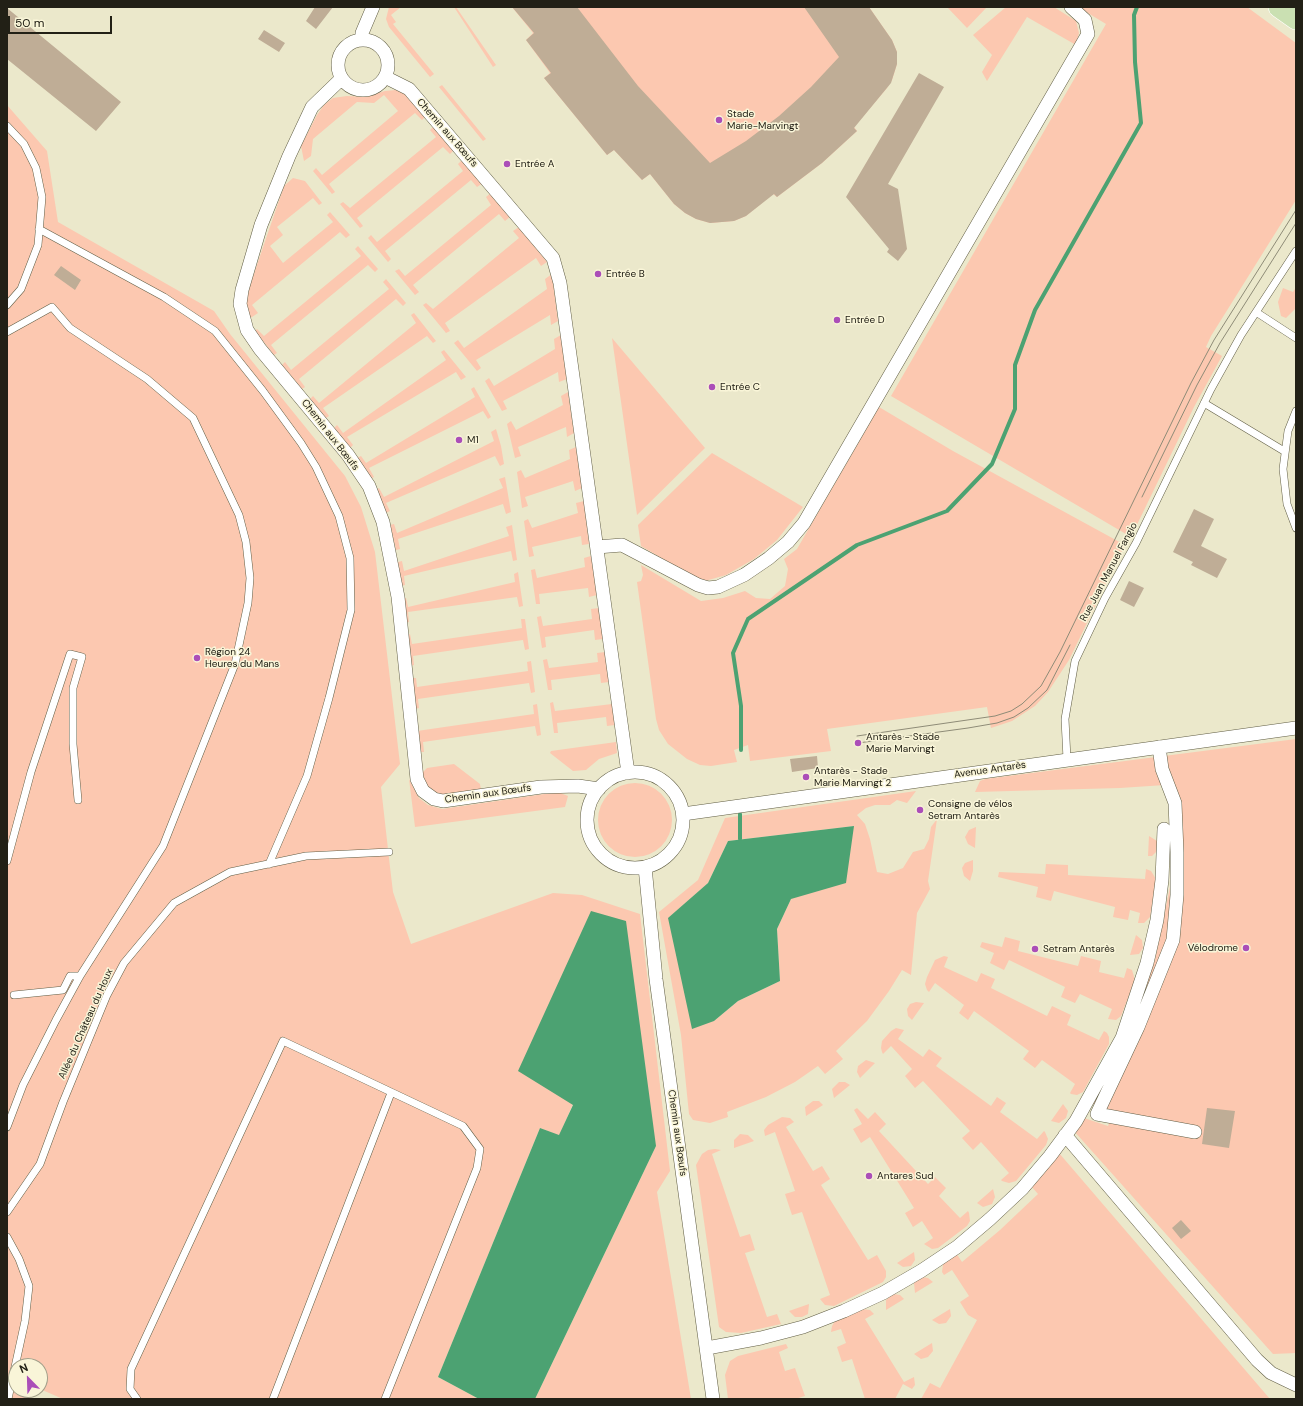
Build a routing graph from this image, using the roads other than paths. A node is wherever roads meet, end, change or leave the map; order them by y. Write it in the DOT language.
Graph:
graph roads {
  1 [pos="373,7"];
  2 [pos="1071,7"];
  3 [pos="1279,7"];
  4 [pos="1296,19"];
  5 [pos="362,40"];
  6 [pos="385,77"];
  7 [pos="341,79"];
  8 [pos="7,126"];
  9 [pos="39,229"];
  10 [pos="1296,252"];
  11 [pos="7,306"];
  12 [pos="1256,312"];
  13 [pos="7,332"];
  14 [pos="1296,338"];
  15 [pos="1204,403"];
  16 [pos="1296,411"];
  17 [pos="1284,451"];
  18 [pos="1296,528"];
  19 [pos="597,547"];
  20 [pos="1296,728"];
  21 [pos="1159,747"];
  22 [pos="1068,760"];
  23 [pos="628,773"];
  24 [pos="599,789"];
  25 [pos="78,800"];
  26 [pos="683,814"];
  27 [pos="1164,829"];
  28 [pos="389,852"];
  29 [pos="7,861"];
  30 [pos="269,864"];
  31 [pos="645,868"];
  32 [pos="80,976"];
  33 [pos="14,995"];
  34 [pos="391,1093"];
  35 [pos="7,1127"];
  36 [pos="1195,1132"];
  37 [pos="1065,1135"];
  38 [pos="7,1212"];
  39 [pos="7,1238"];
  40 [pos="707,1348"];
  41 [pos="1296,1385"];
  42 [pos="8,1399"];
  43 [pos="137,1399"];
  44 [pos="272,1399"];
  45 [pos="385,1399"];
  46 [pos="713,1399"];
  1 -- 5 [label="street"];
  2 -- 19 [label="street"];
  3 -- 4 [label="main road"];
  5 -- 6 [label="street"];
  5 -- 7 [label="street"];
  6 -- 7 [label="street"];
  6 -- 19 [label="street, Chemin aux Bœufs"];
  7 -- 24 [label="street, Chemin aux Bœufs"];
  8 -- 9 [label="lane"];
  9 -- 11 [label="lane"];
  9 -- 30 [label="lane"];
  10 -- 12 [label="lane, Rue Juan Manuel Fangio"];
  12 -- 14 [label="lane"];
  12 -- 15 [label="lane, Rue Juan Manuel Fangio"];
  13 -- 32 [label="lane"];
  15 -- 17 [label="lane"];
  15 -- 22 [label="lane, Rue Juan Manuel Fangio"];
  16 -- 17 [label="lane"];
  17 -- 18 [label="lane"];
  19 -- 23 [label="street, Chemin aux Bœufs"];
  20 -- 21 [label="street, Avenue Antarès"];
  21 -- 22 [label="street, Avenue Antarès"];
  21 -- 36 [label="street"];
  22 -- 26 [label="street, Avenue Antarès"];
  23 -- 24 [label="street"];
  23 -- 26 [label="street"];
  24 -- 31 [label="street"];
  25 -- 29 [label="lane"];
  26 -- 31 [label="street"];
  27 -- 37 [label="street"];
  28 -- 30 [label="lane, Allée du Château du Houx"];
  30 -- 38 [label="lane, Allée du Château du Houx"];
  31 -- 40 [label="street, Chemin aux Bœufs"];
  32 -- 33 [label="lane"];
  32 -- 35 [label="lane"];
  34 -- 43 [label="lane"];
  34 -- 44 [label="lane"];
  34 -- 45 [label="lane"];
  37 -- 40 [label="street"];
  37 -- 41 [label="street"];
  39 -- 42 [label="lane"];
  40 -- 46 [label="street, Chemin aux Bœufs"];
}
